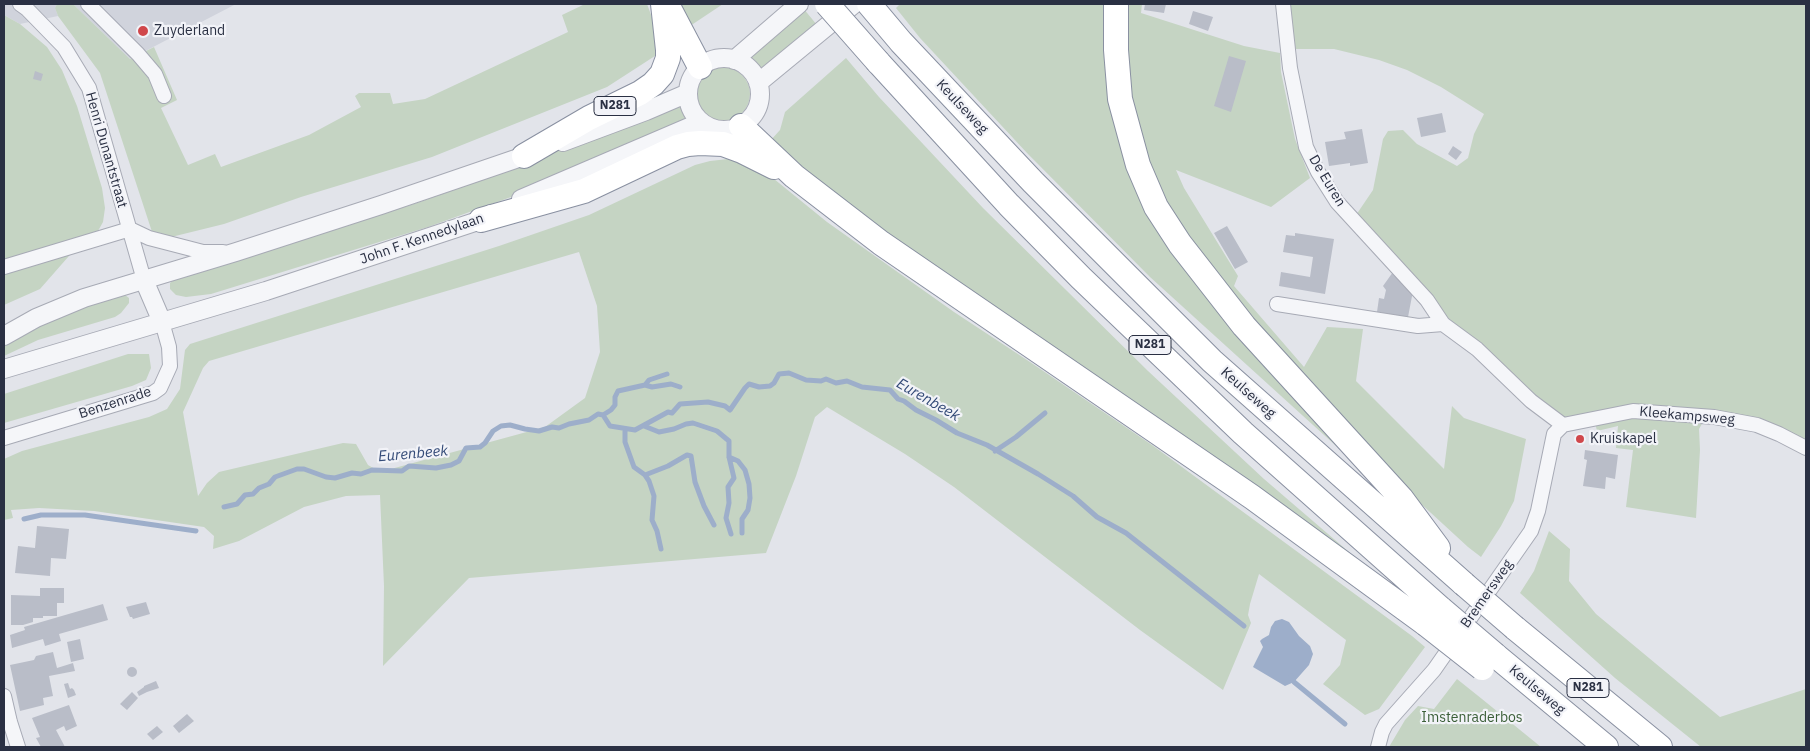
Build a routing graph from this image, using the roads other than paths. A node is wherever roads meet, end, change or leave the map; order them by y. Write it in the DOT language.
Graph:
graph roads {
  1 [pos="88,4"];
  2 [pos="663,4"];
  3 [pos="667,4"];
  4 [pos="799,4"];
  5 [pos="827,4"];
  6 [pos="854,4"];
  7 [pos="869,4"];
  8 [pos="1116,4"];
  9 [pos="1283,4"];
  10 [pos="27,5"];
  11 [pos="734,60"];
  12 [pos="700,67"];
  13 [pos="758,83"];
  14 [pos="688,93"];
  15 [pos="164,96"];
  16 [pos="701,122"];
  17 [pos="741,126"];
  18 [pos="524,156"];
  19 [pos="794,176"];
  20 [pos="481,220"];
  21 [pos="130,229"];
  22 [pos="236,252"];
  23 [pos="4,267"];
  24 [pos="144,280"];
  25 [pos="1277,304"];
  26 [pos="162,322"];
  27 [pos="1443,324"];
  28 [pos="4,336"];
  29 [pos="4,369"];
  30 [pos="1563,425"];
  31 [pos="4,438"];
  32 [pos="1806,448"];
  33 [pos="1464,584"];
  34 [pos="1434,616"];
  35 [pos="4,696"];
  36 [pos="18,747"];
  37 [pos="1378,747"];
  38 [pos="1606,747"];
  39 [pos="1660,747"];
  1 -- 15 [label="street"];
  2 -- 18 [label="highway, N281"];
  3 -- 12 [label="highway"];
  4 -- 11 [label="street"];
  5 -- 34 [label="highway, Keulseweg / N281, bridge"];
  6 -- 13 [label="street"];
  7 -- 33 [label="highway, Keulseweg / N281"];
  8 -- 33 [label="highway, N281"];
  9 -- 27 [label="street, De Euren"];
  10 -- 21 [label="street, Henri Dunantstraat"];
  11 -- 12 [label="street"];
  11 -- 13 [label="street"];
  12 -- 14 [label="street"];
  13 -- 17 [label="street"];
  14 -- 16 [label="street"];
  14 -- 18 [label="street"];
  16 -- 17 [label="street"];
  16 -- 20 [label="street, John F. Kennedylaan"];
  17 -- 19 [label="highway, N281"];
  18 -- 22 [label="street"];
  19 -- 20 [label="highway, N281"];
  19 -- 34 [label="highway, N281"];
  20 -- 26 [label="street, John F. Kennedylaan"];
  21 -- 22 [label="street"];
  21 -- 23 [label="street"];
  21 -- 24 [label="street, Henri Dunantstraat"];
  22 -- 24 [label="street"];
  24 -- 26 [label="street"];
  24 -- 28 [label="street"];
  25 -- 27 [label="street"];
  26 -- 29 [label="street, John F. Kennedylaan"];
  26 -- 31 [label="street, Benzenrade"];
  27 -- 30 [label="street, De Euren"];
  30 -- 32 [label="street, Kleekampsweg"];
  30 -- 37 [label="street, Bremersweg"];
  33 -- 39 [label="highway, Keulseweg / N281, bridge"];
  34 -- 38 [label="highway, Keulseweg / N281, bridge"];
  35 -- 36 [label="street"];
}
